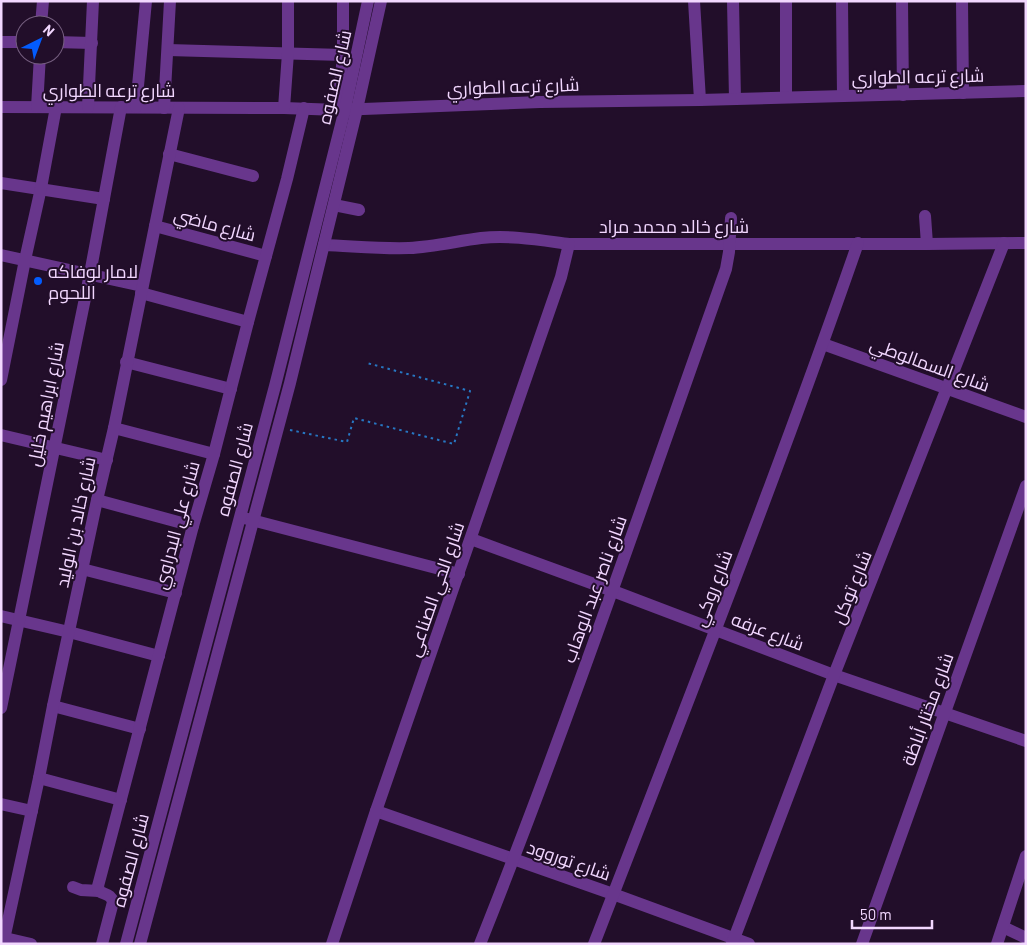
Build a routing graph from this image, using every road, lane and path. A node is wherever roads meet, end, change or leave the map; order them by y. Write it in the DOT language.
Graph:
graph roads {
  1 [pos="43,1"];
  2 [pos="94,1"];
  3 [pos="146,1"];
  4 [pos="170,1"];
  5 [pos="288,1"];
  6 [pos="343,1"];
  7 [pos="368,1"];
  8 [pos="381,1"];
  9 [pos="694,1"];
  10 [pos="733,1"];
  11 [pos="786,1"];
  12 [pos="842,1"];
  13 [pos="902,1"];
  14 [pos="962,1"];
  15 [pos="42,15"];
  16 [pos="1,42"];
  17 [pos="15,42"];
  18 [pos="65,42"];
  19 [pos="92,43"];
  20 [pos="168,50"];
  21 [pos="288,53"];
  22 [pos="343,55"];
  23 [pos="39,65"];
  24 [pos="1026,91"];
  25 [pos="963,93"];
  26 [pos="902,95"];
  27 [pos="843,96"];
  28 [pos="786,98"];
  29 [pos="735,99"];
  30 [pos="700,100"];
  31 [pos="1,107"];
  32 [pos="37,107"];
  33 [pos="56,107"];
  34 [pos="88,107"];
  35 [pos="121,107"];
  36 [pos="136,107"];
  37 [pos="164,108"];
  38 [pos="179,108"];
  39 [pos="284,108"];
  40 [pos="304,108"];
  41 [pos="347,109"];
  42 [pos="170,154"];
  43 [pos="253,176"];
  44 [pos="1,182"];
  45 [pos="41,188"];
  46 [pos="104,199"];
  47 [pos="334,205"];
  48 [pos="359,210"];
  49 [pos="925,216"];
  50 [pos="731,218"];
  51 [pos="516,224"];
  52 [pos="155,226"];
  53 [pos="517,237"];
  54 [pos="729,243"];
  55 [pos="1004,243"];
  56 [pos="1026,243"];
  57 [pos="569,244"];
  58 [pos="858,244"];
  59 [pos="927,244"];
  60 [pos="324,245"];
  61 [pos="1,255"];
  62 [pos="266,256"];
  63 [pos="24,260"];
  64 [pos="90,274"];
  65 [pos="141,289"];
  66 [pos="248,322"];
  67 [pos="823,344"];
  68 [pos="126,362"];
  69 [pos="367,363"];
  70 [pos="1,380"];
  71 [pos="231,389"];
  72 [pos="948,389"];
  73 [pos="1026,417"];
  74 [pos="278,427"];
  75 [pos="114,428"];
  76 [pos="1,435"];
  77 [pos="55,448"];
  78 [pos="214,454"];
  79 [pos="107,460"];
  80 [pos="1026,486"];
  81 [pos="97,500"];
  82 [pos="240,517"];
  83 [pos="253,520"];
  84 [pos="193,526"];
  85 [pos="470,540"];
  86 [pos="82,569"];
  87 [pos="459,574"];
  88 [pos="612,591"];
  89 [pos="176,593"];
  90 [pos="1,616"];
  91 [pos="19,620"];
  92 [pos="715,630"];
  93 [pos="69,632"];
  94 [pos="159,656"];
  95 [pos="834,675"];
  96 [pos="53,706"];
  97 [pos="1,708"];
  98 [pos="944,713"];
  99 [pos="140,729"];
  100 [pos="1026,742"];
  101 [pos="39,778"];
  102 [pos="121,800"];
  103 [pos="1,804"];
  104 [pos="32,811"];
  105 [pos="376,811"];
  106 [pos="1026,856"];
  107 [pos="514,859"];
  108 [pos="73,888"];
  109 [pos="99,891"];
  110 [pos="613,894"];
  111 [pos="1003,928"];
  112 [pos="1026,938"];
  113 [pos="4,941"];
  114 [pos="733,941"];
  115 [pos="31,944"];
  116 [pos="102,944"];
  117 [pos="126,944"];
  118 [pos="140,944"];
  119 [pos="332,944"];
  120 [pos="480,944"];
  121 [pos="594,944"];
  122 [pos="749,944"];
  123 [pos="862,944"];
  124 [pos="997,944"];
  1 -- 15 [label="street"];
  2 -- 19 [label="street"];
  3 -- 36 [label="street"];
  4 -- 20 [label="street"];
  5 -- 21 [label="street"];
  6 -- 22 [label="street"];
  7 -- 41 [label="street, شارع الصفوه"];
  8 -- 41 [label="street, شارع الصفوه"];
  9 -- 30 [label="street"];
  10 -- 29 [label="street"];
  11 -- 28 [label="street"];
  12 -- 27 [label="street"];
  13 -- 26 [label="street"];
  14 -- 25 [label="street"];
  16 -- 17 [label="street"];
  18 -- 19 [label="street"];
  19 -- 34 [label="street"];
  20 -- 21 [label="street"];
  20 -- 37 [label="street"];
  21 -- 22 [label="street"];
  21 -- 39 [label="street"];
  22 -- 41 [label="street"];
  23 -- 32 [label="street"];
  24 -- 25 [label="street, شارع ترعه الطواري"];
  25 -- 26 [label="street, شارع ترعه الطواري"];
  26 -- 27 [label="street, شارع ترعه الطواري"];
  27 -- 28 [label="street, شارع ترعه الطواري"];
  28 -- 29 [label="street, شارع ترعه الطواري"];
  29 -- 30 [label="street, شارع ترعه الطواري"];
  30 -- 41 [label="street, شارع ترعه الطواري"];
  31 -- 32 [label="street, شارع ترعه الطواري"];
  32 -- 33 [label="street, شارع ترعه الطواري"];
  33 -- 34 [label="street, شارع ترعه الطواري"];
  33 -- 45 [label="street"];
  34 -- 35 [label="street, شارع ترعه الطواري"];
  35 -- 36 [label="street, شارع ترعه الطواري"];
  35 -- 46 [label="street, شارع ابراهيم خليل"];
  36 -- 37 [label="street, شارع ترعه الطواري"];
  37 -- 38 [label="street, شارع ترعه الطواري"];
  38 -- 39 [label="street, شارع ترعه الطواري"];
  38 -- 42 [label="street, شارع خالد بن الوليد"];
  39 -- 40 [label="street, شارع ترعه الطواري"];
  40 -- 41 [label="street, شارع ترعه الطواري"];
  40 -- 62 [label="street, شارع علي البدراوي"];
  41 -- 47 [label="street, شارع الصفوه"];
  41 -- 82 [label="street, شارع الصفوه"];
  42 -- 43 [label="street"];
  42 -- 52 [label="street, شارع خالد بن الوليد"];
  44 -- 45 [label="street"];
  45 -- 46 [label="street"];
  45 -- 63 [label="street"];
  46 -- 64 [label="street, شارع ابراهيم خليل"];
  47 -- 48 [label="street"];
  47 -- 60 [label="street, شارع الصفوه"];
  49 -- 59 [label="street"];
  50 -- 54 [label="street, شارع ناصر عبد الوهاب"];
  51 -- 53 [label="street"];
  52 -- 62 [label="street, شارع ماضي"];
  52 -- 65 [label="street, شارع خالد بن الوليد"];
  53 -- 57 [label="street, شارع خالد محمد مراد"];
  53 -- 60 [label="street, شارع خالد محمد مراد"];
  54 -- 57 [label="street, شارع خالد محمد مراد"];
  54 -- 58 [label="street, شارع خالد محمد مراد"];
  54 -- 88 [label="street, شارع ناصر عبد الوهاب"];
  55 -- 56 [label="street, شارع خالد محمد مراد"];
  55 -- 59 [label="street, شارع خالد محمد مراد"];
  55 -- 72 [label="street, شارع توكل"];
  57 -- 85 [label="street, شارع الحي الصناعي"];
  58 -- 59 [label="street, شارع خالد محمد مراد"];
  58 -- 67 [label="street, شارع روكي"];
  60 -- 74 [label="street, شارع الصفوه"];
  61 -- 63 [label="street"];
  62 -- 66 [label="street, شارع علي البدراوي"];
  63 -- 64 [label="street"];
  63 -- 70 [label="street"];
  64 -- 65 [label="street"];
  64 -- 77 [label="street, شارع ابراهيم خليل"];
  65 -- 66 [label="street"];
  65 -- 68 [label="street, شارع خالد بن الوليد"];
  66 -- 71 [label="street, شارع علي البدراوي"];
  67 -- 72 [label="street, شارع السمالوطي"];
  67 -- 92 [label="street, شارع روكي"];
  68 -- 71 [label="street"];
  68 -- 75 [label="street, شارع خالد بن الوليد"];
  69 -- 74 [label="path"];
  71 -- 78 [label="street, شارع علي البدراوي"];
  72 -- 73 [label="street, شارع السمالوطي"];
  72 -- 95 [label="street, شارع توكل"];
  74 -- 83 [label="street, شارع الصفوه"];
  75 -- 78 [label="street"];
  75 -- 79 [label="street, شارع خالد بن الوليد"];
  76 -- 77 [label="street"];
  77 -- 79 [label="street"];
  77 -- 91 [label="street, شارع ابراهيم خليل"];
  78 -- 84 [label="street, شارع علي البدراوي"];
  79 -- 81 [label="street, شارع خالد بن الوليد"];
  80 -- 98 [label="street, شارع مختار أباظة"];
  81 -- 84 [label="street"];
  81 -- 86 [label="street, شارع خالد بن الوليد"];
  82 -- 83 [label="street"];
  82 -- 117 [label="street, شارع الصفوه"];
  83 -- 87 [label="street"];
  83 -- 118 [label="street, شارع الصفوه"];
  84 -- 89 [label="street, شارع علي البدراوي"];
  85 -- 87 [label="street, شارع الحي الصناعي"];
  85 -- 88 [label="street, شارع عرفه"];
  86 -- 89 [label="street"];
  86 -- 93 [label="street, شارع خالد بن الوليد"];
  87 -- 105 [label="street, شارع الحي الصناعي"];
  88 -- 92 [label="street, شارع عرفه"];
  88 -- 107 [label="street, شارع ناصر عبد الوهاب"];
  89 -- 94 [label="street, شارع علي البدراوي"];
  90 -- 91 [label="street"];
  91 -- 93 [label="street"];
  91 -- 97 [label="street, شارع ابراهيم خليل"];
  92 -- 95 [label="street, شارع عرفه"];
  92 -- 110 [label="street, شارع روكي"];
  93 -- 94 [label="street"];
  93 -- 96 [label="street, شارع خالد بن الوليد"];
  94 -- 99 [label="street, شارع علي البدراوي"];
  95 -- 98 [label="street, شارع عرفه"];
  95 -- 114 [label="street, شارع توكل"];
  96 -- 99 [label="street"];
  96 -- 101 [label="street, شارع خالد بن الوليد"];
  98 -- 100 [label="street, شارع عرفه"];
  98 -- 123 [label="street, شارع مختار أباظة"];
  99 -- 102 [label="street, شارع علي البدراوي"];
  101 -- 102 [label="street"];
  101 -- 104 [label="street, شارع خالد بن الوليد"];
  102 -- 109 [label="street, شارع علي البدراوي"];
  103 -- 104 [label="street"];
  104 -- 113 [label="street, شارع خالد بن الوليد"];
  105 -- 107 [label="street, شارع توروود"];
  105 -- 119 [label="street, شارع الحي الصناعي"];
  106 -- 111 [label="street"];
  107 -- 110 [label="street, شارع توروود"];
  107 -- 120 [label="street, شارع ناصر عبد الوهاب"];
  108 -- 109 [label="street"];
  109 -- 116 [label="street"];
  110 -- 114 [label="street, شارع توروود"];
  110 -- 121 [label="street, شارع روكي"];
  111 -- 112 [label="street"];
  111 -- 124 [label="street"];
  113 -- 115 [label="street"];
  114 -- 122 [label="street, شارع توروود"];
}
